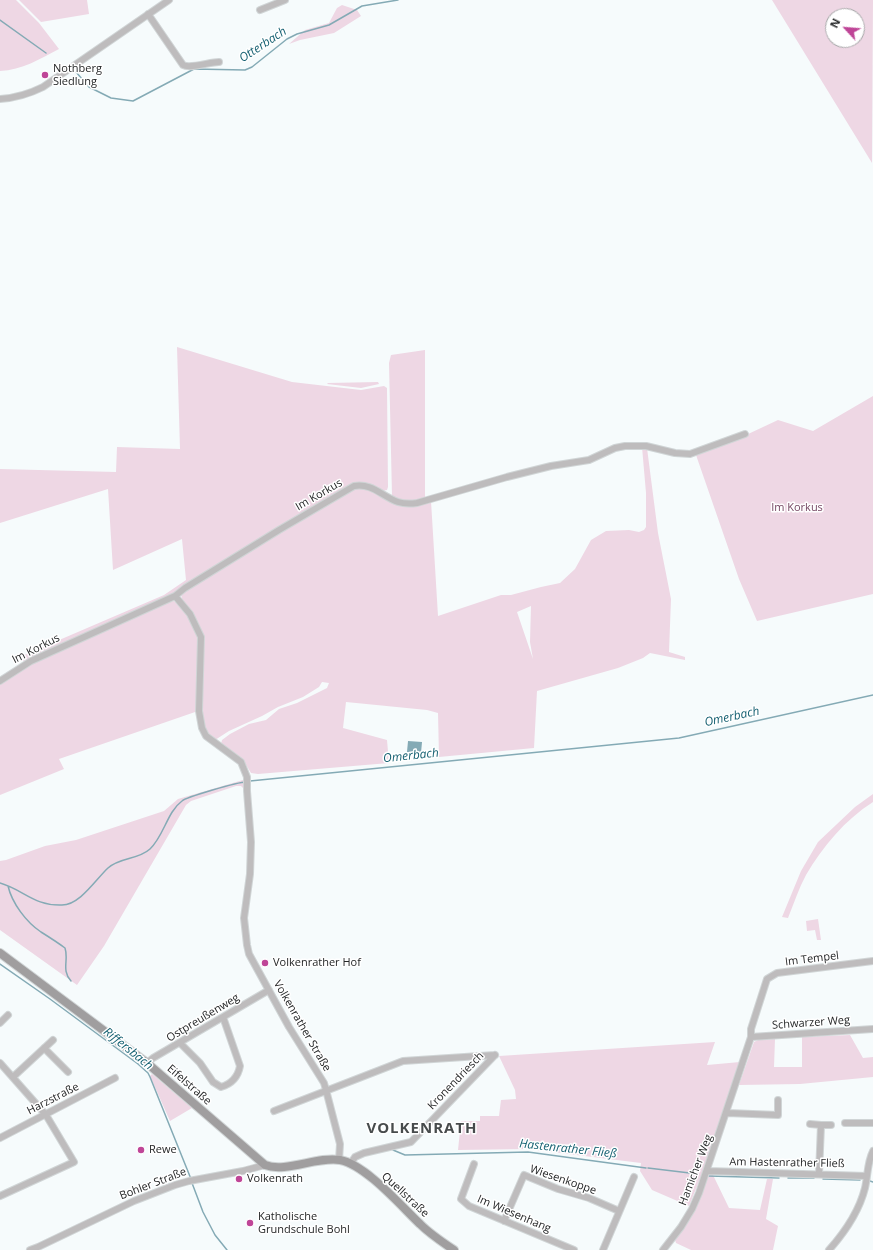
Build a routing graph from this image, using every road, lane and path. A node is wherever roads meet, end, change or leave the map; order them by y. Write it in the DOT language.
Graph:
graph roads {
  1 [pos="169,0"];
  2 [pos="284,0"];
  3 [pos="260,10"];
  4 [pos="148,14"];
  5 [pos="219,62"];
  6 [pos="0,99"];
  7 [pos="745,434"];
  8 [pos="175,596"];
  9 [pos="0,681"];
  10 [pos="0,953"];
  11 [pos="873,961"];
  12 [pos="269,990"];
  13 [pos="8,1015"];
  14 [pos="223,1017"];
  15 [pos="0,1023"];
  16 [pos="873,1029"];
  17 [pos="750,1037"];
  18 [pos="53,1040"];
  19 [pos="180,1043"];
  20 [pos="44,1048"];
  21 [pos="0,1063"];
  22 [pos="147,1063"];
  23 [pos="68,1072"];
  24 [pos="13,1077"];
  25 [pos="115,1078"];
  26 [pos="326,1090"];
  27 [pos="778,1100"];
  28 [pos="274,1111"];
  29 [pos="727,1113"];
  30 [pos="46,1115"];
  31 [pos="845,1123"];
  32 [pos="873,1123"];
  33 [pos="810,1124"];
  34 [pos="821,1125"];
  35 [pos="831,1125"];
  36 [pos="0,1138"];
  37 [pos="873,1151"];
  38 [pos="339,1160"];
  39 [pos="351,1163"];
  40 [pos="474,1164"];
  41 [pos="265,1165"];
  42 [pos="708,1171"];
  43 [pos="819,1174"];
  44 [pos="634,1176"];
  45 [pos="866,1176"];
  46 [pos="0,1196"];
  47 [pos="619,1211"];
  48 [pos="504,1221"];
  49 [pos="30,1250"];
  50 [pos="454,1250"];
  51 [pos="574,1250"];
  52 [pos="603,1250"];
  53 [pos="663,1250"];
  54 [pos="829,1250"];
  1 -- 4 [label="street"];
  2 -- 3 [label="street"];
  4 -- 5 [label="street"];
  4 -- 6 [label="street"];
  7 -- 8 [label="street, Im Korkus"];
  8 -- 9 [label="street, Im Korkus"];
  8 -- 12 [label="street, Volkenrather Straße"];
  10 -- 22 [label="main road, Eifelstraße"];
  11 -- 17 [label="street, Im Tempel"];
  12 -- 14 [label="street, Ostpreußenweg"];
  12 -- 26 [label="street, Volkenrather Straße"];
  13 -- 15 [label="street"];
  14 -- 19 [label="street, Ostpreußenweg"];
  14 -- 19 [label="street"];
  16 -- 17 [label="street, Schwarzer Weg"];
  17 -- 29 [label="street, Hamicher Weg"];
  18 -- 20 [label="street"];
  19 -- 22 [label="street, Ostpreußenweg"];
  20 -- 23 [label="street"];
  20 -- 24 [label="street"];
  21 -- 24 [label="street"];
  22 -- 41 [label="main road, Eifelstraße"];
  24 -- 30 [label="street"];
  25 -- 30 [label="street, Harzstraße"];
  26 -- 28 [label="street, Volkenrather Straße"];
  26 -- 38 [label="street, Volkenrather Straße"];
  26 -- 39 [label="street, Kronendriesch"];
  27 -- 29 [label="street"];
  29 -- 42 [label="street, Hamicher Weg"];
  30 -- 36 [label="street, Harzstraße"];
  30 -- 46 [label="street"];
  31 -- 32 [label="street"];
  33 -- 34 [label="street"];
  34 -- 35 [label="street"];
  34 -- 43 [label="street"];
  37 -- 45 [label="street"];
  38 -- 39 [label="main road, Quellstraße"];
  38 -- 41 [label="main road, Bohler Straße"];
  39 -- 50 [label="main road, Quellstraße"];
  40 -- 48 [label="street, Im Wiesenhang"];
  41 -- 49 [label="street, Bohler Straße"];
  42 -- 43 [label="street, Am Hastenrather Fließ"];
  42 -- 53 [label="street, Hamicher Weg"];
  43 -- 45 [label="street, Am Hastenrather Fließ"];
  44 -- 47 [label="street"];
  45 -- 54 [label="street"];
  47 -- 48 [label="street, Wiesenkoppe"];
  47 -- 52 [label="street"];
  48 -- 51 [label="street, Im Wiesenhang"];
}
